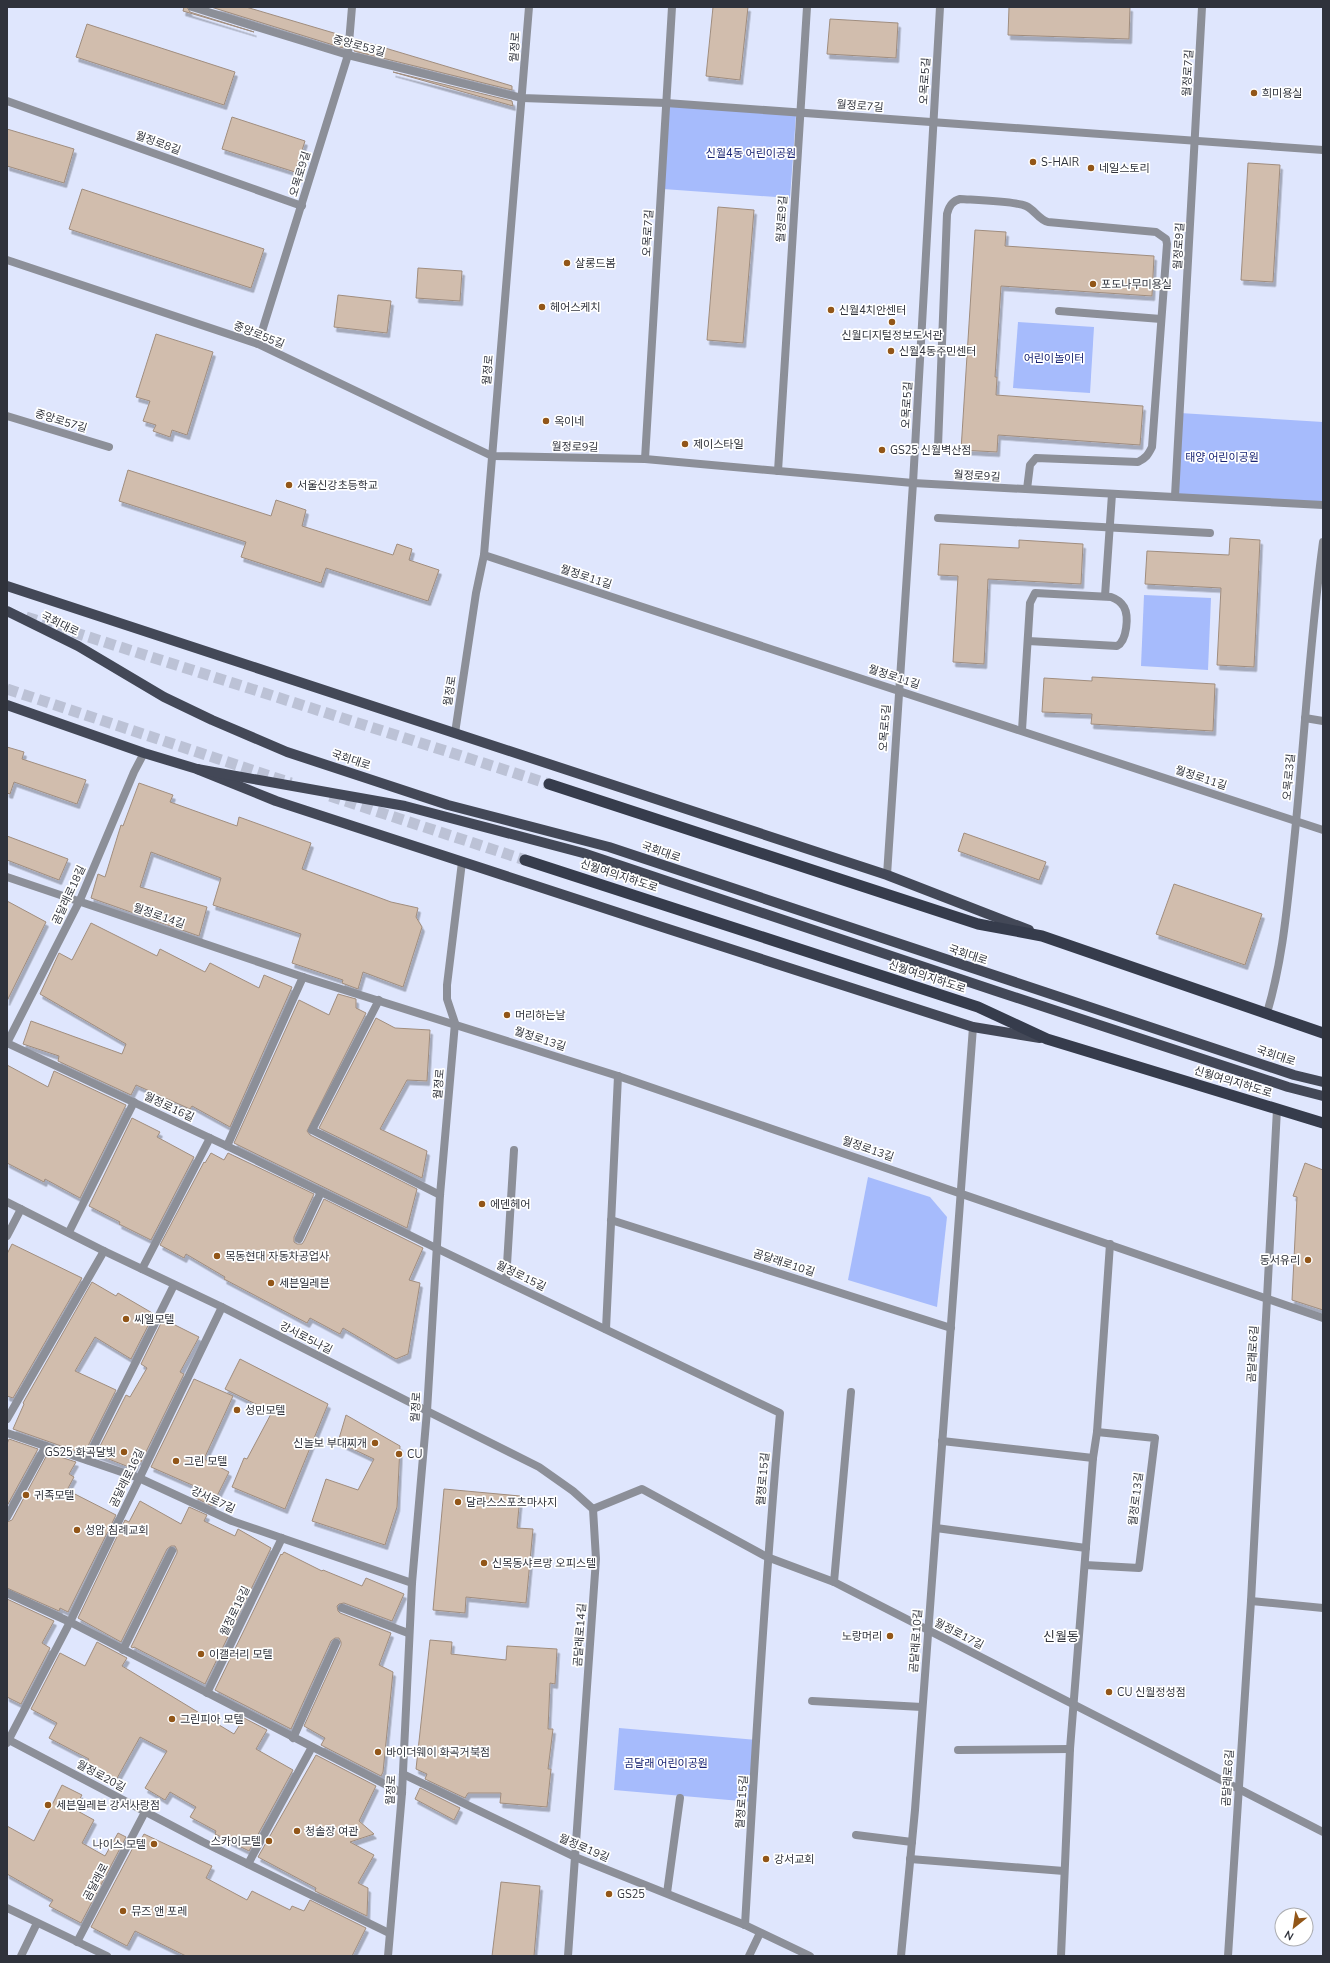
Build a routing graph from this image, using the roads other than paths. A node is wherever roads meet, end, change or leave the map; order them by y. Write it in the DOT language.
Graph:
graph roads {
  1 [pos="192,7"];
  2 [pos="352,7"];
  3 [pos="529,7"];
  4 [pos="672,7"];
  5 [pos="807,7"];
  6 [pos="940,7"];
  7 [pos="1202,7"];
  8 [pos="348,56"];
  9 [pos="522,98"];
  10 [pos="7,101"];
  11 [pos="666,103"];
  12 [pos="799,112"];
  13 [pos="934,122"];
  14 [pos="1196,141"];
  15 [pos="1323,150"];
  16 [pos="302,206"];
  17 [pos="7,260"];
  18 [pos="1059,311"];
  19 [pos="1161,319"];
  20 [pos="258,344"];
  21 [pos="7,416"];
  22 [pos="938,446"];
  23 [pos="109,447"];
  24 [pos="492,456"];
  25 [pos="645,459"];
  26 [pos="778,471"];
  27 [pos="913,483"];
  28 [pos="1027,489"];
  29 [pos="1112,494"];
  30 [pos="1175,496"];
  31 [pos="1323,505"];
  32 [pos="938,518"];
  33 [pos="1110,528"];
  34 [pos="1210,533"];
  35 [pos="1323,542"];
  36 [pos="484,555"];
  37 [pos="7,586"];
  38 [pos="1105,596"];
  39 [pos="7,611"];
  40 [pos="1028,641"];
  41 [pos="899,690"];
  42 [pos="7,705"];
  43 [pos="1305,718"];
  44 [pos="1323,721"];
  45 [pos="1022,730"];
  46 [pos="455,733"];
  47 [pos="144,753"];
  48 [pos="197,769"];
  49 [pos="549,784"];
  50 [pos="1296,821"];
  51 [pos="1323,830"];
  52 [pos="525,860"];
  53 [pos="462,862"];
  54 [pos="887,875"];
  55 [pos="7,876"];
  56 [pos="80,900"];
  57 [pos="1042,936"];
  58 [pos="303,977"];
  59 [pos="379,1000"];
  60 [pos="1267,1013"];
  61 [pos="455,1023"];
  62 [pos="973,1027"];
  63 [pos="1323,1032"];
  64 [pos="1047,1039"];
  65 [pos="7,1043"];
  66 [pos="618,1076"];
  67 [pos="1323,1082"];
  68 [pos="1323,1096"];
  69 [pos="134,1102"];
  70 [pos="1277,1109"];
  71 [pos="1322,1123"];
  72 [pos="210,1138"];
  73 [pos="227,1146"];
  74 [pos="514,1150"];
  75 [pos="321,1192"];
  76 [pos="961,1193"];
  77 [pos="440,1196"];
  78 [pos="7,1202"];
  79 [pos="21,1209"];
  80 [pos="611,1220"];
  81 [pos="69,1232"];
  82 [pos="7,1236"];
  83 [pos="299,1239"];
  84 [pos="1110,1244"];
  85 [pos="438,1249"];
  86 [pos="104,1251"];
  87 [pos="142,1269"];
  88 [pos="506,1281"];
  89 [pos="174,1285"];
  90 [pos="1267,1298"];
  91 [pos="222,1307"];
  92 [pos="1323,1318"];
  93 [pos="951,1328"];
  94 [pos="606,1329"];
  95 [pos="851,1392"];
  96 [pos="427,1411"];
  97 [pos="7,1420"];
  98 [pos="1097,1432"];
  99 [pos="7,1433"];
  100 [pos="942,1441"];
  101 [pos="46,1446"];
  102 [pos="1093,1458"];
  103 [pos="87,1460"];
  104 [pos="139,1478"];
  105 [pos="593,1509"];
  106 [pos="7,1516"];
  107 [pos="936,1528"];
  108 [pos="282,1538"];
  109 [pos="1086,1548"];
  110 [pos="172,1551"];
  111 [pos="768,1557"];
  112 [pos="1085,1565"];
  113 [pos="834,1582"];
  114 [pos="412,1583"];
  115 [pos="7,1593"];
  116 [pos="1251,1601"];
  117 [pos="342,1608"];
  118 [pos="1323,1608"];
  119 [pos="70,1622"];
  120 [pos="927,1630"];
  121 [pos="408,1633"];
  122 [pos="336,1643"];
  123 [pos="123,1650"];
  124 [pos="207,1693"];
  125 [pos="812,1701"];
  126 [pos="1074,1705"];
  127 [pos="922,1707"];
  128 [pos="293,1738"];
  129 [pos="8,1740"];
  130 [pos="312,1747"];
  131 [pos="1070,1749"];
  132 [pos="958,1750"];
  133 [pos="403,1774"];
  134 [pos="1239,1790"];
  135 [pos="402,1792"];
  136 [pos="680,1798"];
  137 [pos="145,1812"];
  138 [pos="1323,1832"];
  139 [pos="856,1835"];
  140 [pos="912,1842"];
  141 [pos="575,1857"];
  142 [pos="910,1859"];
  143 [pos="248,1864"];
  144 [pos="1064,1871"];
  145 [pos="667,1893"];
  146 [pos="7,1908"];
  147 [pos="37,1923"];
  148 [pos="744,1925"];
  149 [pos="390,1933"];
  150 [pos="760,1933"];
  151 [pos="77,1942"];
  152 [pos="21,1956"];
  153 [pos="107,1956"];
  154 [pos="388,1956"];
  155 [pos="568,1956"];
  156 [pos="749,1956"];
  157 [pos="810,1956"];
  158 [pos="901,1956"];
  159 [pos="1061,1956"];
  160 [pos="1228,1956"];
  1 -- 8 [label="street, 중앙로53길"];
  2 -- 8 [label="street, 오목로9길"];
  3 -- 9 [label="street, 월정로"];
  4 -- 11 [label="street, 오목로7길"];
  5 -- 12 [label="street, 월정로9길"];
  6 -- 13 [label="street, 오목로5길"];
  7 -- 14 [label="street, 월정로7길"];
  8 -- 9 [label="street, 중앙로53길"];
  8 -- 16 [label="street, 오목로9길"];
  9 -- 11 [label="street, 월정로7길"];
  9 -- 24 [label="street, 월정로"];
  10 -- 16 [label="street, 월정로8길"];
  11 -- 12 [label="street, 월정로7길"];
  11 -- 25 [label="street, 오목로7길"];
  12 -- 13 [label="street, 월정로7길"];
  12 -- 26 [label="street, 월정로9길"];
  13 -- 14 [label="street, 월정로7길"];
  13 -- 27 [label="street, 오목로5길"];
  14 -- 15 [label="street, 월정로7길"];
  14 -- 30 [label="street, 월정로9길"];
  16 -- 20 [label="street, 오목로9길"];
  17 -- 20 [label="street, 중앙로55길"];
  18 -- 19 [label="street"];
  19 -- 22 [label="street"];
  19 -- 28 [label="street"];
  20 -- 24 [label="street, 중앙로55길"];
  21 -- 23 [label="street, 중앙로57길"];
  24 -- 25 [label="street, 월정로9길"];
  24 -- 36 [label="street, 월정로"];
  25 -- 26 [label="street, 월정로9길"];
  26 -- 27 [label="street, 월정로9길"];
  27 -- 28 [label="street, 월정로9길"];
  27 -- 41 [label="street, 오목로5길"];
  28 -- 29 [label="street, 월정로9길"];
  29 -- 30 [label="street, 월정로9길"];
  29 -- 33 [label="street"];
  30 -- 31 [label="street, 월정로9길"];
  32 -- 33 [label="street"];
  33 -- 34 [label="street"];
  33 -- 38 [label="street"];
  35 -- 43 [label="street, 오목로3길"];
  36 -- 41 [label="street, 월정로11길"];
  36 -- 46 [label="street, 월정로"];
  37 -- 46 [label="main road"];
  38 -- 40 [label="street"];
  38 -- 40 [label="street"];
  39 -- 67 [label="main road, 국회대로"];
  40 -- 45 [label="street"];
  41 -- 45 [label="street, 월정로11길"];
  41 -- 54 [label="street, 오목로5길"];
  42 -- 47 [label="main road"];
  43 -- 44 [label="street"];
  43 -- 50 [label="street, 오목로3길"];
  45 -- 50 [label="street, 월정로11길"];
  46 -- 54 [label="main road"];
  47 -- 48 [label="main road"];
  47 -- 56 [label="street, 곰달래로18길"];
  48 -- 53 [label="main road"];
  48 -- 68 [label="main road"];
  49 -- 57 [label="highway"];
  50 -- 51 [label="street, 월정로11길"];
  50 -- 60 [label="street, 오목로3길"];
  52 -- 64 [label="highway, 신월여의지하도로"];
  53 -- 61 [label="street, 월정로"];
  53 -- 62 [label="main road"];
  54 -- 57 [label="main road"];
  55 -- 56 [label="street, 월정로14길"];
  56 -- 58 [label="street, 월정로14길"];
  56 -- 65 [label="street, 곰달래로18길"];
  57 -- 60 [label="highway"];
  58 -- 59 [label="street, 월정로14길"];
  58 -- 73 [label="street"];
  59 -- 61 [label="street, 월정로14길"];
  59 -- 77 [label="street"];
  60 -- 63 [label="highway"];
  61 -- 66 [label="street, 월정로13길"];
  61 -- 77 [label="street, 월정로"];
  62 -- 64 [label="main road"];
  62 -- 76 [label="street, 곰달래로10길"];
  64 -- 70 [label="highway, 신월여의지하도로"];
  65 -- 69 [label="street, 월정로16길"];
  66 -- 76 [label="street, 월정로13길"];
  66 -- 80 [label="street"];
  69 -- 72 [label="street, 월정로16길"];
  69 -- 81 [label="street"];
  70 -- 71 [label="highway, 신월여의지하도로"];
  70 -- 90 [label="street, 곰달래로6길"];
  72 -- 73 [label="street, 월정로16길"];
  72 -- 87 [label="street"];
  73 -- 75 [label="street, 월정로16길"];
  74 -- 88 [label="street"];
  75 -- 83 [label="street"];
  75 -- 85 [label="street, 월정로16길"];
  76 -- 84 [label="street, 월정로13길"];
  76 -- 93 [label="street, 곰달래로10길"];
  77 -- 85 [label="street, 월정로"];
  78 -- 79 [label="street, 강서로5나길"];
  79 -- 81 [label="street, 강서로5나길"];
  79 -- 82 [label="street"];
  80 -- 93 [label="street, 곰달래로10길"];
  80 -- 94 [label="street"];
  81 -- 86 [label="street, 강서로5나길"];
  84 -- 90 [label="street, 월정로13길"];
  84 -- 98 [label="street"];
  85 -- 88 [label="street, 월정로15길"];
  85 -- 96 [label="street, 월정로"];
  86 -- 87 [label="street, 강서로5나길"];
  86 -- 97 [label="street"];
  87 -- 89 [label="street, 강서로5나길"];
  88 -- 94 [label="street, 월정로15길"];
  89 -- 91 [label="street, 강서로5나길"];
  89 -- 103 [label="street"];
  90 -- 92 [label="street, 월정로13길"];
  90 -- 116 [label="street, 곰달래로6길"];
  91 -- 96 [label="street, 강서로5나길"];
  91 -- 104 [label="street, 곰달래로16길"];
  93 -- 100 [label="street, 곰달래로10길"];
  94 -- 111 [label="street, 월정로15길"];
  95 -- 113 [label="street"];
  96 -- 105 [label="street"];
  96 -- 114 [label="street, 월정로"];
  98 -- 102 [label="street"];
  98 -- 112 [label="street, 월정로13길"];
  99 -- 101 [label="street, 강서로7길"];
  100 -- 102 [label="street"];
  100 -- 107 [label="street, 곰달래로10길"];
  101 -- 103 [label="street, 강서로7길"];
  101 -- 106 [label="street"];
  102 -- 109 [label="street"];
  103 -- 104 [label="street, 강서로7길"];
  104 -- 108 [label="street, 강서로7길"];
  104 -- 119 [label="street, 곰달래로16길"];
  105 -- 111 [label="street, 월정로17길"];
  105 -- 141 [label="street, 곰달래로14길"];
  107 -- 109 [label="street"];
  107 -- 120 [label="street, 곰달래로10길"];
  108 -- 114 [label="street, 강서로7길"];
  108 -- 124 [label="street, 월정로18길"];
  109 -- 112 [label="street"];
  110 -- 123 [label="street"];
  111 -- 113 [label="street, 월정로17길"];
  111 -- 148 [label="street, 월정로15길"];
  112 -- 126 [label="street"];
  113 -- 120 [label="street, 월정로17길"];
  114 -- 121 [label="street, 월정로"];
  115 -- 119 [label="street"];
  116 -- 118 [label="street"];
  116 -- 134 [label="street, 곰달래로6길"];
  117 -- 121 [label="street"];
  119 -- 123 [label="street"];
  119 -- 129 [label="street, 곰달래로16길"];
  120 -- 126 [label="street, 월정로17길"];
  120 -- 127 [label="street, 곰달래로10길"];
  121 -- 133 [label="street, 월정로"];
  122 -- 128 [label="street"];
  123 -- 124 [label="street"];
  124 -- 128 [label="street"];
  125 -- 127 [label="street"];
  126 -- 131 [label="street"];
  126 -- 134 [label="street, 월정로17길"];
  127 -- 140 [label="street, 곰달래로10길"];
  128 -- 130 [label="street"];
  129 -- 137 [label="street, 월정로20길"];
  130 -- 135 [label="street"];
  130 -- 143 [label="street"];
  131 -- 132 [label="street"];
  131 -- 144 [label="street"];
  133 -- 135 [label="street, 월정로"];
  133 -- 141 [label="street, 월정로19길"];
  134 -- 138 [label="street, 월정로17길"];
  134 -- 160 [label="street, 곰달래로6길"];
  135 -- 149 [label="street, 월정로"];
  136 -- 145 [label="street"];
  137 -- 143 [label="street, 월정로20길"];
  137 -- 151 [label="street, 곰달래로"];
  139 -- 140 [label="street"];
  140 -- 142 [label="street, 곰달래로10길"];
  141 -- 145 [label="street, 월정로19길"];
  141 -- 155 [label="street, 곰달래로14길"];
  142 -- 144 [label="street"];
  142 -- 158 [label="street, 곰달래로10길"];
  143 -- 149 [label="street, 월정로20길"];
  144 -- 159 [label="street"];
  145 -- 148 [label="street, 월정로19길"];
  146 -- 147 [label="street"];
  147 -- 151 [label="street"];
  147 -- 152 [label="street"];
  148 -- 150 [label="street, 월정로19길"];
  149 -- 154 [label="street, 월정로"];
  150 -- 156 [label="street"];
  150 -- 157 [label="street, 월정로19길"];
  151 -- 153 [label="street"];
}
